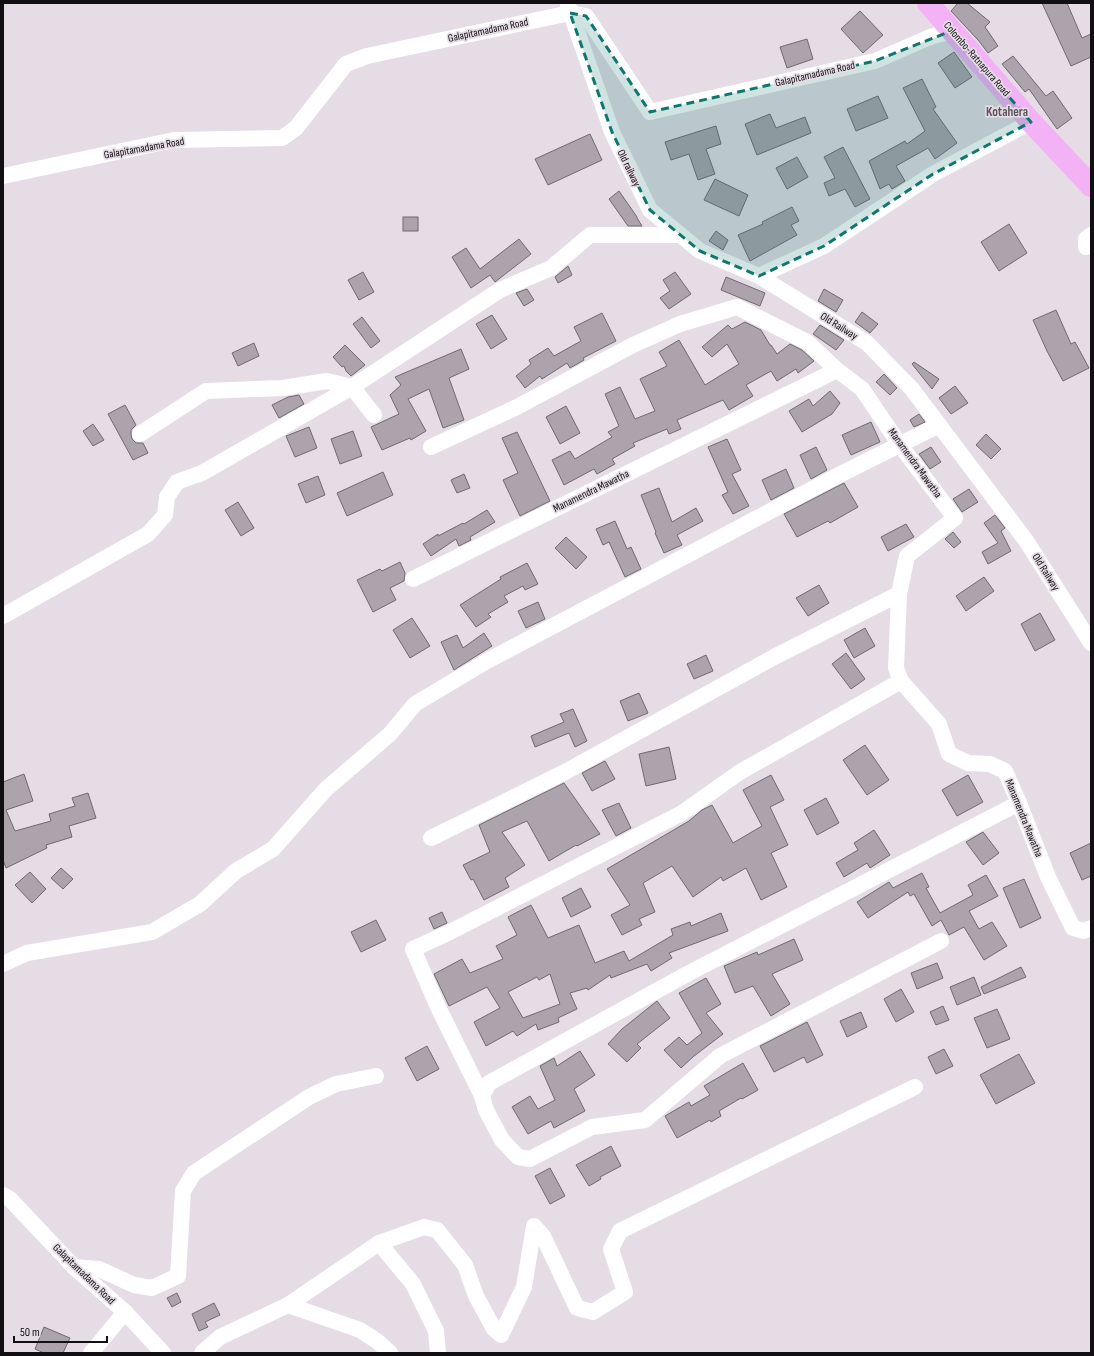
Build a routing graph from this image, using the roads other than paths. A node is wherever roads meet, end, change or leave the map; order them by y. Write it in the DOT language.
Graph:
graph roads {
  1 [pos="928,3"];
  2 [pos="569,8"];
  3 [pos="951,31"];
  4 [pos="1031,122"];
  5 [pos="3,176"];
  6 [pos="1091,186"];
  7 [pos="680,234"];
  8 [pos="759,276"];
  9 [pos="838,370"];
  10 [pos="352,387"];
  11 [pos="374,415"];
  12 [pos="939,425"];
  13 [pos="140,434"];
  14 [pos="900,445"];
  15 [pos="431,447"];
  16 [pos="413,578"];
  17 [pos="899,594"];
  18 [pos="3,616"];
  19 [pos="1091,643"];
  20 [pos="901,681"];
  21 [pos="1019,803"];
  22 [pos="431,838"];
  23 [pos="1091,928"];
  24 [pos="941,941"];
  25 [pos="3,964"];
  26 [pos="376,1076"];
  27 [pos="915,1087"];
  28 [pos="482,1096"];
  29 [pos="3,1195"];
  30 [pos="379,1243"];
  31 [pos="74,1267"];
  32 [pos="288,1305"];
  33 [pos="125,1312"];
  34 [pos="91,1353"];
  35 [pos="163,1353"];
  36 [pos="202,1353"];
  37 [pos="390,1353"];
  38 [pos="438,1353"];
  1 -- 3 [label="highway, Colombo-Ratnapura Road"];
  2 -- 3 [label="street, Galapitamadama Road"];
  2 -- 5 [label="street, Galapitamadama Road"];
  2 -- 7 [label="street, Old railway"];
  3 -- 4 [label="highway, Colombo-Ratnapura Road"];
  4 -- 6 [label="highway, Colombo-Ratnapura Road"];
  4 -- 8 [label="street"];
  7 -- 8 [label="street, Old railway"];
  7 -- 10 [label="street"];
  8 -- 12 [label="street, Old Railway"];
  9 -- 14 [label="street, Manamendra Mawatha"];
  9 -- 15 [label="street"];
  9 -- 16 [label="street, Manamendra Mawatha"];
  10 -- 11 [label="street"];
  10 -- 13 [label="street"];
  10 -- 18 [label="street"];
  12 -- 14 [label="street"];
  12 -- 19 [label="street, Old Railway"];
  14 -- 17 [label="street, Manamendra Mawatha"];
  14 -- 25 [label="street"];
  17 -- 20 [label="street, Manamendra Mawatha"];
  17 -- 22 [label="street"];
  20 -- 21 [label="street, Manamendra Mawatha"];
  20 -- 28 [label="street"];
  21 -- 23 [label="street, Manamendra Mawatha"];
  21 -- 28 [label="street"];
  24 -- 28 [label="street"];
  26 -- 31 [label="street"];
  27 -- 30 [label="street"];
  29 -- 31 [label="street, Galapitamadama Road"];
  30 -- 32 [label="street"];
  30 -- 38 [label="street"];
  31 -- 33 [label="street, Galapitamadama Road"];
  32 -- 36 [label="street"];
  32 -- 37 [label="street"];
  33 -- 34 [label="street"];
  33 -- 35 [label="street, Galapitamadama Road"];
}
